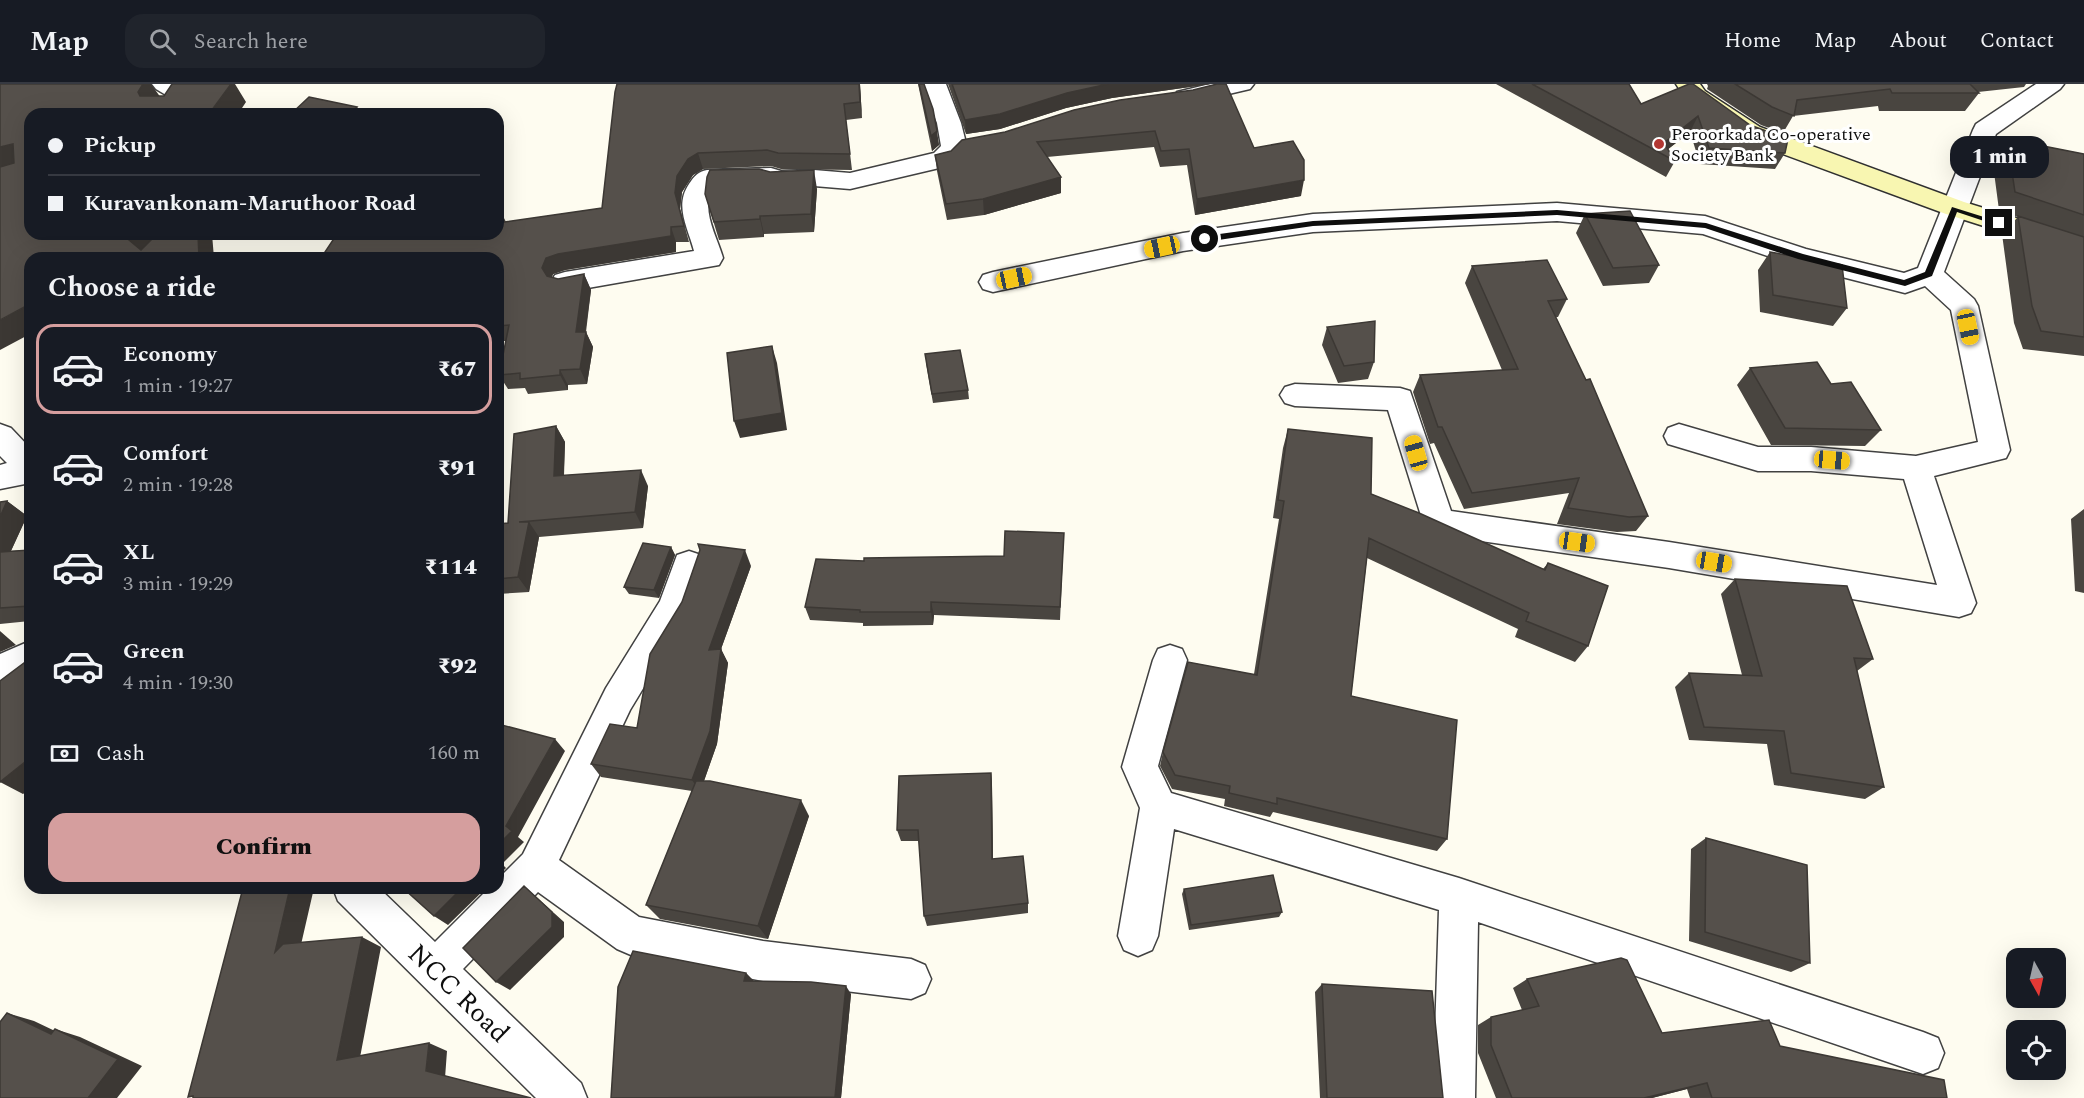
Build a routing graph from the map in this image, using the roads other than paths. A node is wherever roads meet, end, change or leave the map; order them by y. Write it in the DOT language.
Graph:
graph roads {
  1 [pos="164,84"];
  2 [pos="934,84"];
  3 [pos="1242,84"];
  4 [pos="1688,84"];
  5 [pos="2052,84"];
  6 [pos="1160,101"];
  7 [pos="171,108"];
  8 [pos="1955,208"];
  9 [pos="2084,249"];
  10 [pos="1929,274"];
  11 [pos="565,282"];
  12 [pos="993,282"];
  13 [pos="1295,396"];
  14 [pos="0,436"];
  15 [pos="1679,436"];
  16 [pos="24,463"];
  17 [pos="1916,468"];
  18 [pos="24,471"];
  19 [pos="0,477"];
  20 [pos="689,565"];
  21 [pos="24,659"];
  22 [pos="1170,660"];
  23 [pos="0,670"];
  24 [pos="1159,807"];
  25 [pos="536,867"];
  26 [pos="358,894"];
  27 [pos="1459,897"];
  28 [pos="1138,936"];
  29 [pos="435,970"];
  30 [pos="911,979"];
  31 [pos="1923,1053"];
  32 [pos="566,1098"];
  33 [pos="1454,1098"];
  1 -- 7 [label="street"];
  2 -- 11 [label="street"];
  3 -- 6 [label="street"];
  4 -- 8 [label="main road"];
  5 -- 8 [label="street"];
  8 -- 9 [label="main road"];
  8 -- 10 [label="street"];
  10 -- 12 [label="street"];
  10 -- 17 [label="street"];
  13 -- 17 [label="street"];
  14 -- 16 [label="street"];
  15 -- 17 [label="street"];
  18 -- 19 [label="street"];
  20 -- 25 [label="street"];
  21 -- 23 [label="street"];
  22 -- 24 [label="street"];
  24 -- 27 [label="street"];
  24 -- 28 [label="street"];
  25 -- 29 [label="street"];
  25 -- 30 [label="street"];
  26 -- 29 [label="street, NCC Road"];
  27 -- 31 [label="street"];
  27 -- 33 [label="street"];
  29 -- 32 [label="street, NCC Road"];
}
